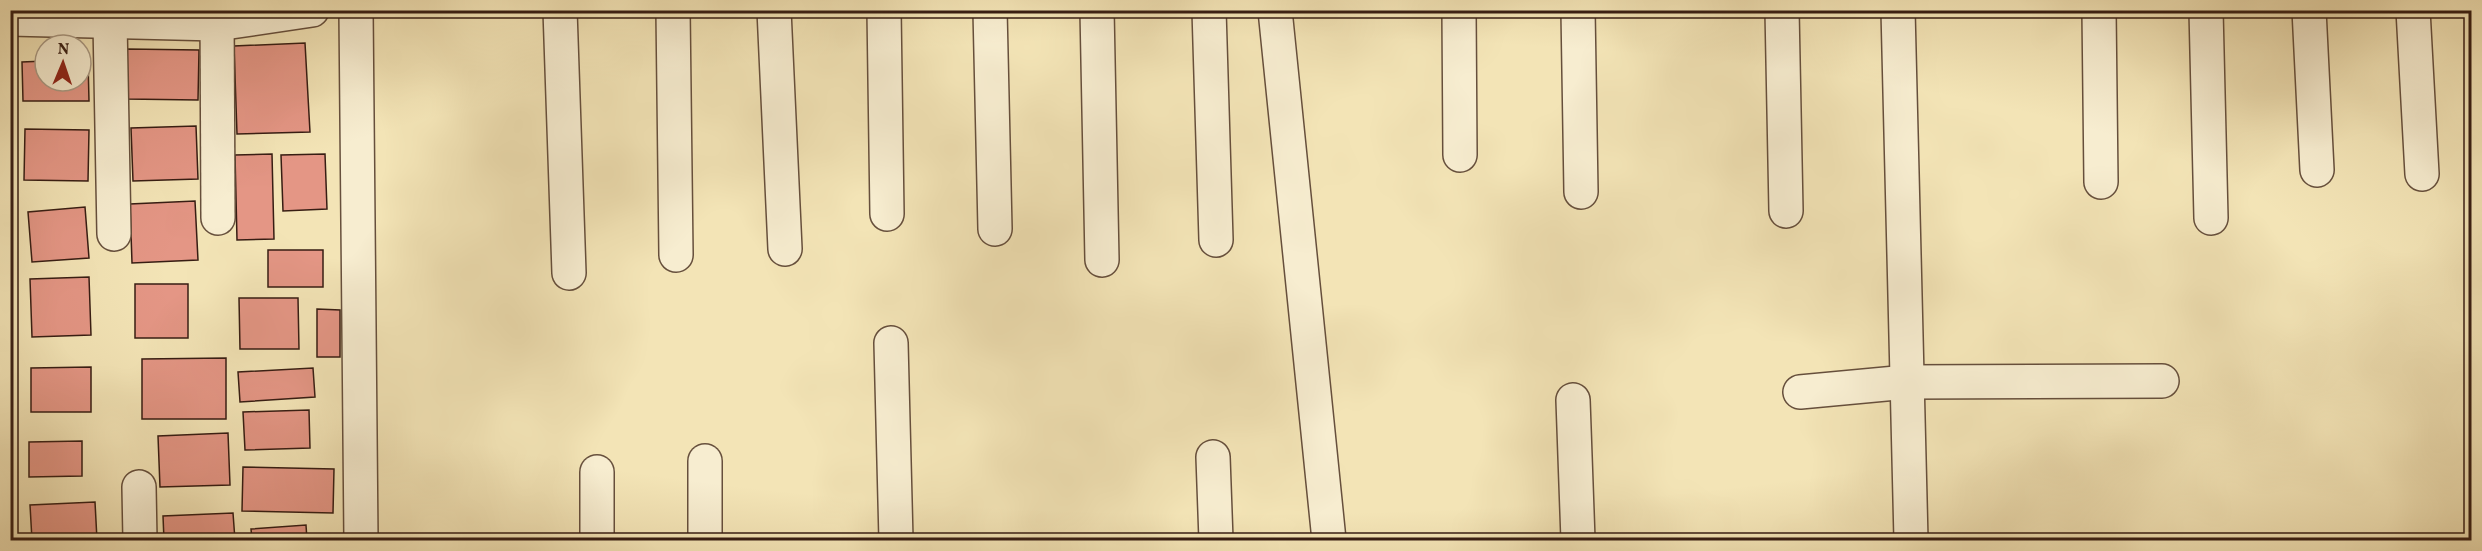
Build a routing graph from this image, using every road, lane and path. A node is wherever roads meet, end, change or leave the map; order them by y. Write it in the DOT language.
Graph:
graph roads {
  1 [pos="312,10"];
  2 [pos="356,10"];
  3 [pos="560,10"];
  4 [pos="673,10"];
  5 [pos="774,10"];
  6 [pos="884,10"];
  7 [pos="990,10"];
  8 [pos="1097,10"];
  9 [pos="1209,10"];
  10 [pos="1275,10"];
  11 [pos="1459,10"];
  12 [pos="1578,10"];
  13 [pos="1782,10"];
  14 [pos="1898,10"];
  15 [pos="2099,10"];
  16 [pos="2206,10"];
  17 [pos="2309,10"];
  18 [pos="2413,10"];
  19 [pos="217,17"];
  20 [pos="10,19"];
  21 [pos="110,22"];
  22 [pos="1460,155"];
  23 [pos="2317,171"];
  24 [pos="2422,174"];
  25 [pos="2101,182"];
  26 [pos="1581,192"];
  27 [pos="1786,211"];
  28 [pos="887,214"];
  29 [pos="218,218"];
  30 [pos="2211,218"];
  31 [pos="995,229"];
  32 [pos="114,234"];
  33 [pos="1216,240"];
  34 [pos="785,249"];
  35 [pos="676,255"];
  36 [pos="1102,260"];
  37 [pos="569,273"];
  38 [pos="891,343"];
  39 [pos="2162,381"];
  40 [pos="1907,382"];
  41 [pos="1800,392"];
  42 [pos="1573,400"];
  43 [pos="1213,457"];
  44 [pos="705,461"];
  45 [pos="597,472"];
  46 [pos="139,487"];
  47 [pos="140,540"];
  48 [pos="361,540"];
  49 [pos="597,540"];
  50 [pos="705,540"];
  51 [pos="896,540"];
  52 [pos="1216,540"];
  53 [pos="1329,540"];
  54 [pos="1578,540"];
  55 [pos="1911,540"];
  1 -- 19 [label="street"];
  2 -- 48 [label="street"];
  3 -- 37 [label="street"];
  4 -- 35 [label="street"];
  5 -- 34 [label="street"];
  6 -- 28 [label="street"];
  7 -- 31 [label="street"];
  8 -- 36 [label="street"];
  9 -- 33 [label="street"];
  10 -- 53 [label="street"];
  11 -- 22 [label="street"];
  12 -- 26 [label="street"];
  13 -- 27 [label="street"];
  14 -- 40 [label="street"];
  15 -- 25 [label="street"];
  16 -- 30 [label="street"];
  17 -- 23 [label="street"];
  18 -- 24 [label="street"];
  19 -- 21 [label="street"];
  19 -- 29 [label="street"];
  20 -- 21 [label="street"];
  21 -- 32 [label="street"];
  38 -- 51 [label="street"];
  39 -- 40 [label="street"];
  40 -- 41 [label="street"];
  40 -- 55 [label="street"];
  42 -- 54 [label="street"];
  43 -- 52 [label="street"];
  44 -- 50 [label="street"];
  45 -- 49 [label="street"];
  46 -- 47 [label="street"];
}
